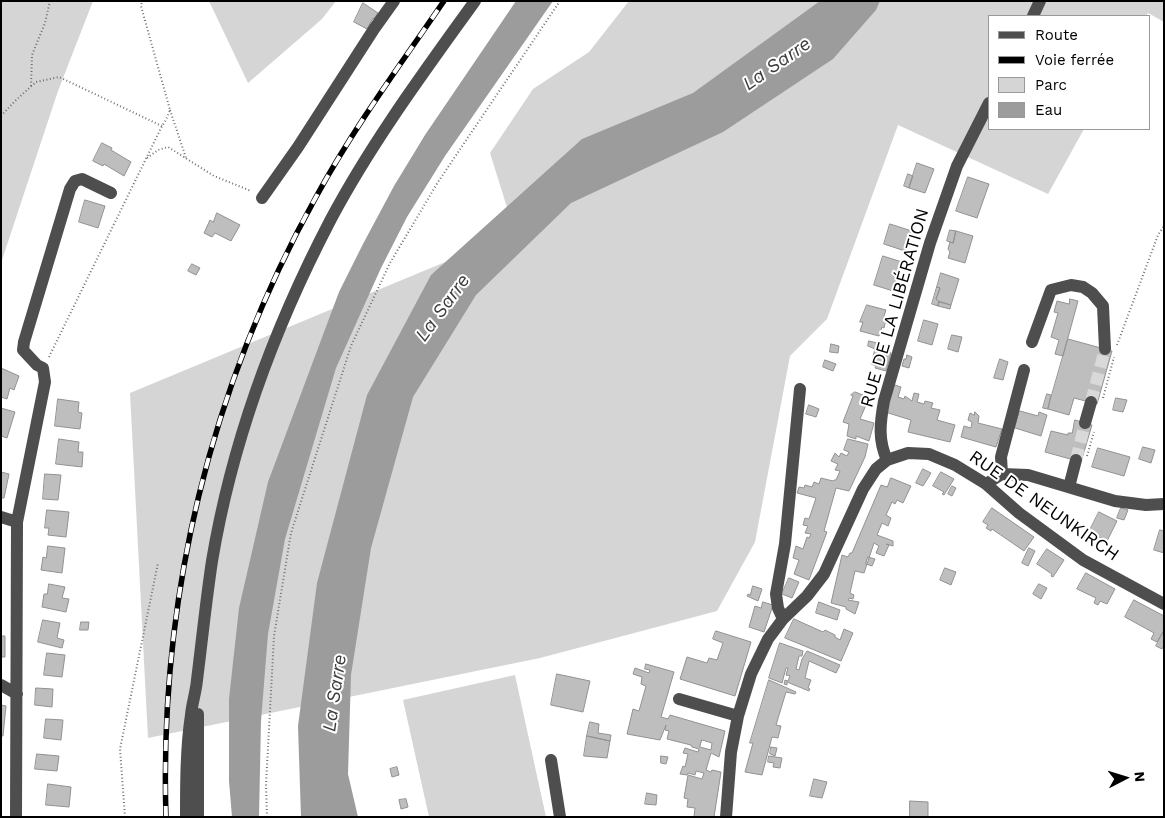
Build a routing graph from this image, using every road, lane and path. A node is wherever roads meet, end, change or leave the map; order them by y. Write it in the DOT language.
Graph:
graph roads {
  1 [pos="50,1"];
  2 [pos="394,1"];
  3 [pos="475,1"];
  4 [pos="560,1"];
  5 [pos="1040,1"];
  6 [pos="1033,15"];
  7 [pos="31,87"];
  8 [pos="988,105"];
  9 [pos="170,110"];
  10 [pos="1,116"];
  11 [pos="162,126"];
  12 [pos="146,159"];
  13 [pos="187,159"];
  14 [pos="111,194"];
  15 [pos="262,198"];
  16 [pos="1164,226"];
  17 [pos="1032,342"];
  18 [pos="1118,345"];
  19 [pos="1110,352"];
  20 [pos="1024,370"];
  21 [pos="800,389"];
  22 [pos="1096,403"];
  23 [pos="1090,428"];
  24 [pos="887,460"];
  25 [pos="1081,461"];
  26 [pos="1002,474"];
  27 [pos="986,484"];
  28 [pos="1068,487"];
  29 [pos="1164,504"];
  30 [pos="1,517"];
  31 [pos="17,522"];
  32 [pos="158,563"];
  33 [pos="1164,604"];
  34 [pos="783,619"];
  35 [pos="1,684"];
  36 [pos="197,684"];
  37 [pos="17,694"];
  38 [pos="679,698"];
  39 [pos="738,716"];
  40 [pos="552,760"];
  41 [pos="16,817"];
  42 [pos="125,817"];
  43 [pos="186,817"];
  44 [pos="198,817"];
  45 [pos="267,817"];
  46 [pos="560,817"];
  47 [pos="726,817"];
  1 -- 7 [label="path"];
  2 -- 15 [label="street"];
  3 -- 36 [label="street"];
  4 -- 45 [label="path"];
  5 -- 6 [label="street"];
  7 -- 10 [label="path"];
  7 -- 11 [label="path"];
  8 -- 24 [label="street, RUE DE LA LIBÉRATION"];
  9 -- 13 [label="path"];
  12 -- 13 [label="path"];
  13 -- 15 [label="path"];
  14 -- 31 [label="street"];
  16 -- 18 [label="path"];
  17 -- 19 [label="street"];
  19 -- 22 [label="path"];
  20 -- 26 [label="street"];
  21 -- 34 [label="street"];
  22 -- 23 [label="street"];
  23 -- 25 [label="path"];
  24 -- 27 [label="street, RUE DE NEUNKIRCH"];
  24 -- 34 [label="street"];
  25 -- 28 [label="street"];
  26 -- 27 [label="street"];
  26 -- 28 [label="street"];
  27 -- 33 [label="street, RUE DE NEUNKIRCH"];
  28 -- 29 [label="street"];
  30 -- 31 [label="street"];
  31 -- 37 [label="street"];
  32 -- 42 [label="path"];
  34 -- 39 [label="street"];
  35 -- 37 [label="street"];
  36 -- 43 [label="street"];
  36 -- 44 [label="street"];
  37 -- 41 [label="street"];
  38 -- 39 [label="street"];
  39 -- 47 [label="street"];
  40 -- 46 [label="street"];
}
